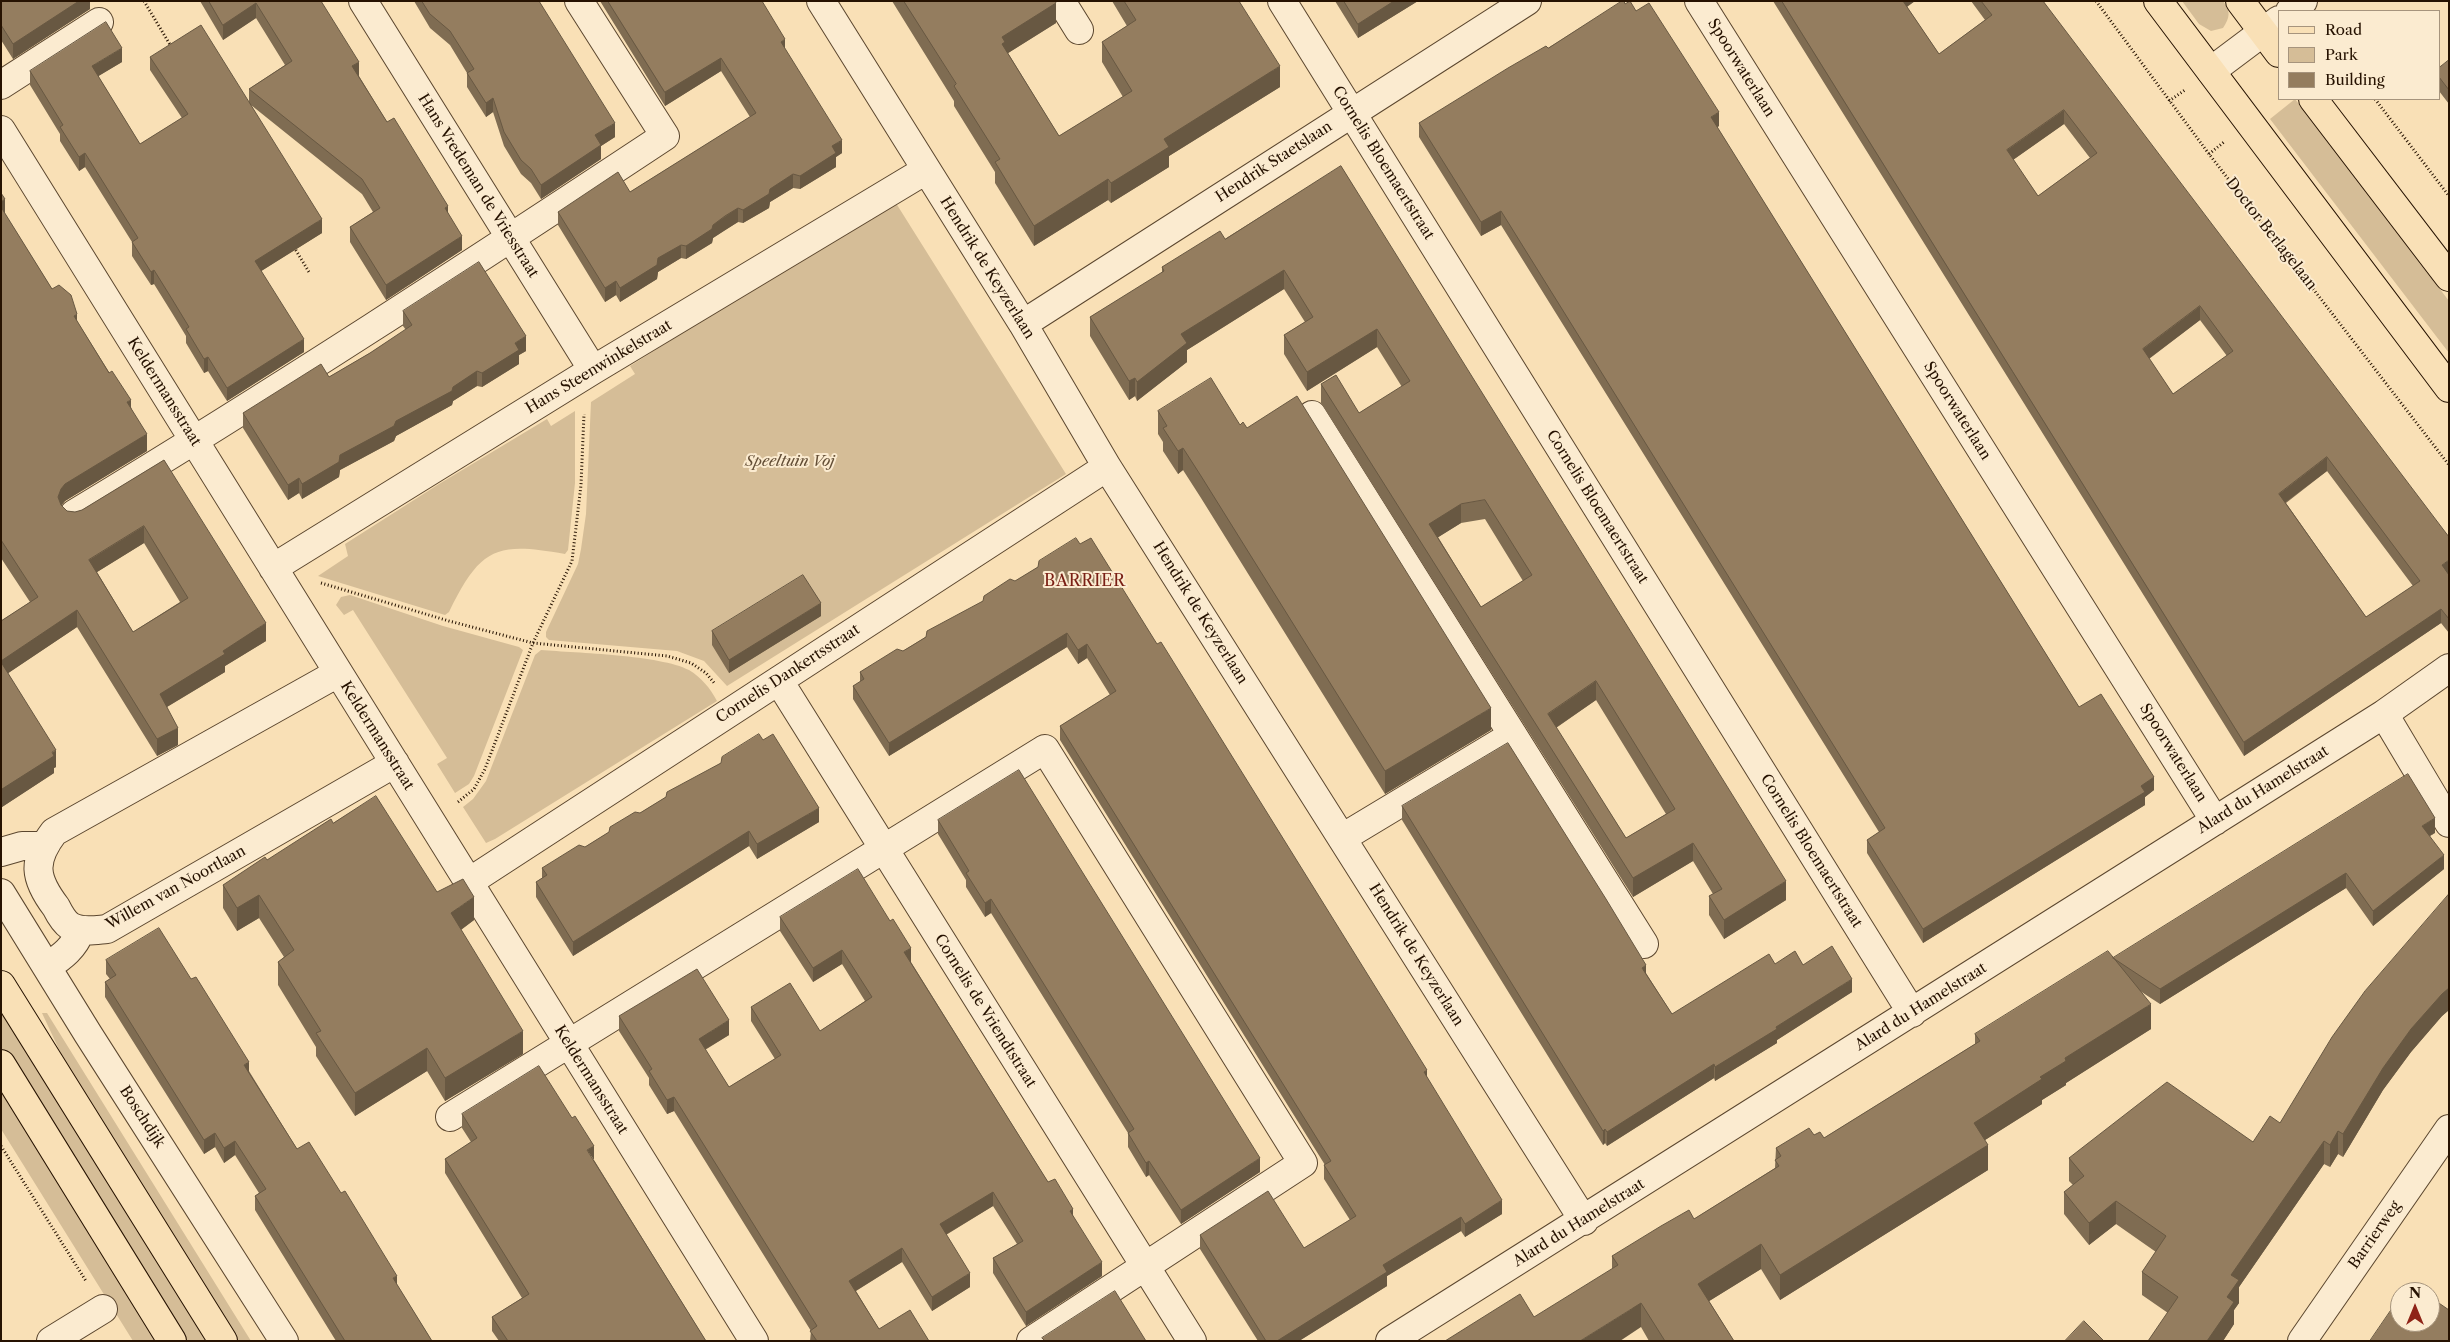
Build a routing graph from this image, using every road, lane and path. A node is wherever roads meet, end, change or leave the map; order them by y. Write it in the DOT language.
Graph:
graph roads {
  1 [pos="144,1"];
  2 [pos="363,1"];
  3 [pos="580,1"];
  4 [pos="821,1"];
  5 [pos="1061,1"];
  6 [pos="1282,1"];
  7 [pos="1699,1"];
  8 [pos="2096,1"];
  9 [pos="2158,1"];
  10 [pos="2240,1"];
  11 [pos="2303,1"];
  12 [pos="1513,5"];
  13 [pos="2291,10"];
  14 [pos="98,22"];
  15 [pos="1079,30"];
  16 [pos="2273,35"];
  17 [pos="175,52"];
  18 [pos="2210,71"];
  19 [pos="1,86"];
  20 [pos="2314,100"];
  21 [pos="2376,100"];
  22 [pos="1351,112"];
  23 [pos="1,130"];
  24 [pos="926,170"];
  25 [pos="2449,196"];
  26 [pos="289,238"];
  27 [pos="511,238"];
  28 [pos="309,272"];
  29 [pos="2449,277"];
  30 [pos="1023,324"];
  31 [pos="593,370"];
  32 [pos="2449,388"];
  33 [pos="1312,415"];
  34 [pos="194,441"];
  35 [pos="2449,465"];
  36 [pos="1107,467"];
  37 [pos="74,514"];
  38 [pos="273,568"];
  39 [pos="533,643"];
  40 [pos="2449,668"];
  41 [pos="338,673"];
  42 [pos="779,680"];
  43 [pos="732,710"];
  44 [pos="2384,714"];
  45 [pos="1513,736"];
  46 [pos="395,763"];
  47 [pos="430,819"];
  48 [pos="2215,820"];
  49 [pos="2449,823"];
  50 [pos="1342,838"];
  51 [pos="43,846"];
  52 [pos="884,848"];
  53 [pos="1,852"];
  54 [pos="469,882"];
  55 [pos="1,892"];
  56 [pos="81,930"];
  57 [pos="1644,944"];
  58 [pos="47,966"];
  59 [pos="1,984"];
  60 [pos="1912,1013"];
  61 [pos="569,1044"];
  62 [pos="1,1064"];
  63 [pos="450,1117"];
  64 [pos="2449,1129"];
  65 [pos="1,1146"];
  66 [pos="1584,1220"];
  67 [pos="1146,1268"];
  68 [pos="103,1309"];
  69 [pos="51,1341"];
  70 [pos="172,1341"];
  71 [pos="223,1341"];
  72 [pos="284,1341"];
  73 [pos="754,1341"];
  74 [pos="1031,1341"];
  75 [pos="1192,1341"];
  76 [pos="1390,1341"];
  77 [pos="2302,1341"];
  1 -- 17 [label="path"];
  2 -- 27 [label="street, Hans Vredeman de Vriesstraat"];
  3 -- 27 [label="street"];
  4 -- 24 [label="street, Hendrik de Keyzerlaan"];
  5 -- 15 [label="street"];
  6 -- 22 [label="street, Cornelis Bloemaertstraat"];
  7 -- 48 [label="street, Spoorwaterlaan"];
  8 -- 35 [label="path, Doctor Berlagelaan"];
  9 -- 18 [label="main road"];
  10 -- 16 [label="main road"];
  11 -- 13 [label="street"];
  12 -- 22 [label="street, Hendrik Staetslaan"];
  14 -- 19 [label="street"];
  16 -- 18 [label="street"];
  18 -- 32 [label="main road"];
  20 -- 29 [label="main road"];
  21 -- 25 [label="path"];
  22 -- 30 [label="street, Hendrik Staetslaan"];
  22 -- 60 [label="street, Cornelis Bloemaertstraat"];
  23 -- 34 [label="street, Keldermansstraat"];
  24 -- 30 [label="street, Hendrik de Keyzerlaan"];
  24 -- 31 [label="street, Hans Steenwinkelstraat"];
  26 -- 28 [label="path"];
  27 -- 31 [label="street, Hans Vredeman de Vriesstraat"];
  27 -- 34 [label="street"];
  30 -- 36 [label="street, Hendrik de Keyzerlaan"];
  31 -- 38 [label="street, Hans Steenwinkelstraat"];
  31 -- 39 [label="path"];
  33 -- 45 [label="street"];
  34 -- 37 [label="street"];
  34 -- 38 [label="street, Keldermansstraat"];
  36 -- 42 [label="street, Cornelis Dankertsstraat"];
  36 -- 50 [label="street, Hendrik de Keyzerlaan"];
  38 -- 39 [label="path"];
  38 -- 41 [label="street, Keldermansstraat"];
  39 -- 43 [label="path"];
  39 -- 47 [label="path"];
  40 -- 44 [label="street, Alard du Hamelstraat"];
  41 -- 46 [label="street, Keldermansstraat"];
  41 -- 51 [label="street"];
  42 -- 43 [label="street, Cornelis Dankertsstraat"];
  42 -- 52 [label="street, Cornelis de Vriendtstraat"];
  43 -- 54 [label="street, Cornelis Dankertsstraat"];
  44 -- 48 [label="street, Alard du Hamelstraat"];
  44 -- 49 [label="street"];
  45 -- 50 [label="street"];
  45 -- 57 [label="street"];
  46 -- 47 [label="street, Keldermansstraat"];
  46 -- 56 [label="street, Willem van Noortlaan"];
  47 -- 54 [label="street, Keldermansstraat"];
  48 -- 60 [label="street, Alard du Hamelstraat"];
  50 -- 66 [label="street, Hendrik de Keyzerlaan"];
  51 -- 53 [label="street"];
  51 -- 56 [label="street"];
  52 -- 61 [label="street"];
  52 -- 67 [label="street, Cornelis de Vriendtstraat"];
  52 -- 67 [label="street"];
  54 -- 61 [label="street, Keldermansstraat"];
  55 -- 58 [label="street, Boschdijk"];
  56 -- 58 [label="street"];
  58 -- 72 [label="street, Boschdijk"];
  59 -- 71 [label="main road"];
  60 -- 66 [label="street, Alard du Hamelstraat"];
  61 -- 63 [label="street"];
  61 -- 73 [label="street, Keldermansstraat"];
  62 -- 70 [label="main road"];
  64 -- 77 [label="street, Barrierweg"];
  65 -- 68 [label="path"];
  66 -- 76 [label="street, Alard du Hamelstraat"];
  67 -- 74 [label="street"];
  67 -- 75 [label="street, Cornelis de Vriendtstraat"];
  68 -- 69 [label="street"];
}
